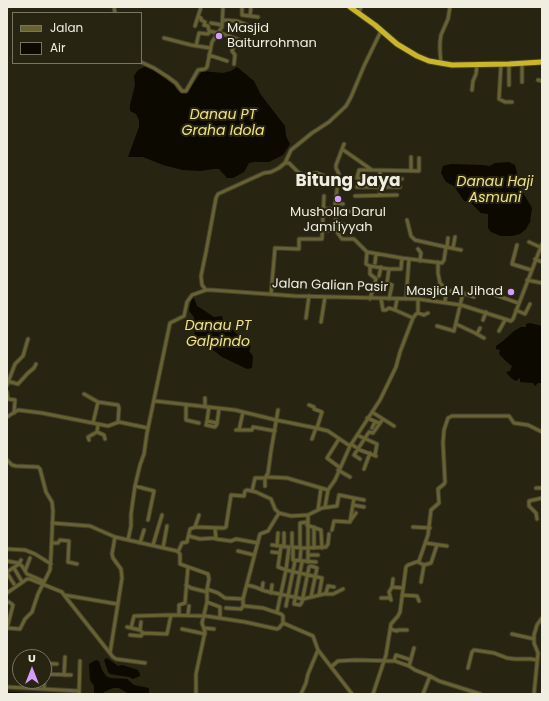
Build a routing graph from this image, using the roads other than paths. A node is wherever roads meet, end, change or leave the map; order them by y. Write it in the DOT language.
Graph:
graph roads {
  1 [pos="201,7"];
  2 [pos="223,7"];
  3 [pos="242,7"];
  4 [pos="251,7"];
  5 [pos="350,7"];
  6 [pos="361,7"];
  7 [pos="450,7"];
  8 [pos="359,13"];
  9 [pos="250,16"];
  10 [pos="198,17"];
  11 [pos="258,17"];
  12 [pos="222,20"];
  13 [pos="211,23"];
  14 [pos="222,25"];
  15 [pos="195,26"];
  16 [pos="250,26"];
  17 [pos="381,31"];
  18 [pos="209,32"];
  19 [pos="217,33"];
  20 [pos="164,38"];
  21 [pos="236,39"];
  22 [pos="245,42"];
  23 [pos="196,46"];
  24 [pos="210,48"];
  25 [pos="209,55"];
  26 [pos="228,61"];
  27 [pos="542,62"];
  28 [pos="142,63"];
  29 [pos="522,63"];
  30 [pos="234,64"];
  31 [pos="442,64"];
  32 [pos="501,64"];
  33 [pos="510,64"];
  34 [pos="477,65"];
  35 [pos="522,82"];
  36 [pos="509,85"];
  37 [pos="472,90"];
  38 [pos="512,102"];
  39 [pos="344,144"];
  40 [pos="342,149"];
  41 [pos="411,158"];
  42 [pos="419,158"];
  43 [pos="284,163"];
  44 [pos="372,170"];
  45 [pos="380,170"];
  46 [pos="411,170"];
  47 [pos="338,179"];
  48 [pos="380,179"];
  49 [pos="402,179"];
  50 [pos="337,187"];
  51 [pos="379,187"];
  52 [pos="400,187"];
  53 [pos="342,188"];
  54 [pos="357,188"];
  55 [pos="380,195"];
  56 [pos="397,195"];
  57 [pos="324,196"];
  58 [pos="355,196"];
  59 [pos="335,203"];
  60 [pos="343,204"];
  61 [pos="324,209"];
  62 [pos="335,210"];
  63 [pos="355,212"];
  64 [pos="407,220"];
  65 [pos="336,222"];
  66 [pos="347,227"];
  67 [pos="336,230"];
  68 [pos="323,231"];
  69 [pos="455,237"];
  70 [pos="448,238"];
  71 [pos="529,242"];
  72 [pos="517,245"];
  73 [pos="541,246"];
  74 [pos="447,247"];
  75 [pos="453,248"];
  76 [pos="418,249"];
  77 [pos="461,250"];
  78 [pos="367,252"];
  79 [pos="376,254"];
  80 [pos="402,258"];
  81 [pos="409,259"];
  82 [pos="535,259"];
  83 [pos="420,261"];
  84 [pos="438,262"];
  85 [pos="542,262"];
  86 [pos="376,263"];
  87 [pos="370,266"];
  88 [pos="382,267"];
  89 [pos="401,268"];
  90 [pos="389,269"];
  91 [pos="407,269"];
  92 [pos="531,270"];
  93 [pos="379,276"];
  94 [pos="527,280"];
  95 [pos="542,283"];
  96 [pos="206,290"];
  97 [pos="451,291"];
  98 [pos="487,292"];
  99 [pos="463,293"];
  100 [pos="271,294"];
  101 [pos="309,296"];
  102 [pos="325,297"];
  103 [pos="474,297"];
  104 [pos="370,299"];
  105 [pos="381,299"];
  106 [pos="389,299"];
  107 [pos="397,299"];
  108 [pos="406,299"];
  109 [pos="418,299"];
  110 [pos="444,302"];
  111 [pos="518,303"];
  112 [pos="461,304"];
  113 [pos="530,304"];
  114 [pos="395,310"];
  115 [pos="516,310"];
  116 [pos="486,312"];
  117 [pos="418,314"];
  118 [pos="428,314"];
  119 [pos="306,318"];
  120 [pos="413,318"];
  121 [pos="483,320"];
  122 [pos="504,320"];
  123 [pos="321,322"];
  124 [pos="456,324"];
  125 [pos="437,326"];
  126 [pos="480,328"];
  127 [pos="499,331"];
  128 [pos="477,334"];
  129 [pos="484,338"];
  130 [pos="28,339"];
  131 [pos="36,364"];
  132 [pos="7,383"];
  133 [pos="7,392"];
  134 [pos="84,394"];
  135 [pos="206,398"];
  136 [pos="8,399"];
  137 [pos="155,401"];
  138 [pos="98,402"];
  139 [pos="186,405"];
  140 [pos="309,405"];
  141 [pos="207,407"];
  142 [pos="219,409"];
  143 [pos="278,410"];
  144 [pos="243,412"];
  145 [pos="372,412"];
  146 [pos="14,413"];
  147 [pos="7,417"];
  148 [pos="367,418"];
  149 [pos="383,419"];
  150 [pos="276,420"];
  151 [pos="207,421"];
  152 [pos="118,422"];
  153 [pos="217,422"];
  154 [pos="377,422"];
  155 [pos="93,423"];
  156 [pos="199,423"];
  157 [pos="98,424"];
  158 [pos="394,426"];
  159 [pos="148,428"];
  160 [pos="317,428"];
  161 [pos="372,428"];
  162 [pos="275,431"];
  163 [pos="97,432"];
  164 [pos="542,432"];
  165 [pos="357,434"];
  166 [pos="365,438"];
  167 [pos="105,439"];
  168 [pos="312,439"];
  169 [pos="339,439"];
  170 [pos="89,440"];
  171 [pos="351,445"];
  172 [pos="358,449"];
  173 [pos="370,453"];
  174 [pos="360,459"];
  175 [pos="7,460"];
  176 [pos="339,469"];
  177 [pos="364,469"];
  178 [pos="350,477"];
  179 [pos="266,478"];
  180 [pos="135,486"];
  181 [pos="264,486"];
  182 [pos="321,488"];
  183 [pos="536,488"];
  184 [pos="542,488"];
  185 [pos="328,490"];
  186 [pos="252,491"];
  187 [pos="354,498"];
  188 [pos="542,498"];
  189 [pos="364,500"];
  190 [pos="353,505"];
  191 [pos="325,507"];
  192 [pos="364,507"];
  193 [pos="318,510"];
  194 [pos="279,513"];
  195 [pos="162,515"];
  196 [pos="199,515"];
  197 [pos="308,515"];
  198 [pos="537,519"];
  199 [pos="148,520"];
  200 [pos="307,523"];
  201 [pos="52,524"];
  202 [pos="167,526"];
  203 [pos="195,527"];
  204 [pos="314,527"];
  205 [pos="413,527"];
  206 [pos="215,528"];
  207 [pos="430,528"];
  208 [pos="144,530"];
  209 [pos="332,530"];
  210 [pos="278,533"];
  211 [pos="292,533"];
  212 [pos="284,534"];
  213 [pos="329,534"];
  214 [pos="189,536"];
  215 [pos="115,537"];
  216 [pos="215,538"];
  217 [pos="128,540"];
  218 [pos="52,543"];
  219 [pos="140,543"];
  220 [pos="258,543"];
  221 [pos="426,543"];
  222 [pos="154,545"];
  223 [pos="272,545"];
  224 [pos="437,545"];
  225 [pos="277,546"];
  226 [pos="283,546"];
  227 [pos="447,546"];
  228 [pos="293,547"];
  229 [pos="163,548"];
  230 [pos="300,548"];
  231 [pos="308,548"];
  232 [pos="314,548"];
  233 [pos="322,548"];
  234 [pos="7,549"];
  235 [pos="238,551"];
  236 [pos="178,552"];
  237 [pos="272,552"];
  238 [pos="280,553"];
  239 [pos="254,555"];
  240 [pos="308,555"];
  241 [pos="318,555"];
  242 [pos="30,558"];
  243 [pos="21,560"];
  244 [pos="7,561"];
  245 [pos="295,561"];
  246 [pos="301,561"];
  247 [pos="308,562"];
  248 [pos="316,562"];
  249 [pos="418,562"];
  250 [pos="20,564"];
  251 [pos="51,564"];
  252 [pos="77,564"];
  253 [pos="424,565"];
  254 [pos="188,567"];
  255 [pos="14,568"];
  256 [pos="286,570"];
  257 [pos="8,571"];
  258 [pos="25,571"];
  259 [pos="294,571"];
  260 [pos="300,573"];
  261 [pos="308,575"];
  262 [pos="315,576"];
  263 [pos="393,579"];
  264 [pos="21,580"];
  265 [pos="43,582"];
  266 [pos="421,582"];
  267 [pos="264,583"];
  268 [pos="14,584"];
  269 [pos="186,584"];
  270 [pos="247,584"];
  271 [pos="272,585"];
  272 [pos="334,587"];
  273 [pos="392,587"];
  274 [pos="403,588"];
  275 [pos="343,589"];
  276 [pos="207,590"];
  277 [pos="262,590"];
  278 [pos="7,592"];
  279 [pos="271,593"];
  280 [pos="326,593"];
  281 [pos="64,595"];
  282 [pos="281,595"];
  283 [pos="319,595"];
  284 [pos="402,595"];
  285 [pos="75,596"];
  286 [pos="288,596"];
  287 [pos="311,597"];
  288 [pos="295,598"];
  289 [pos="381,598"];
  290 [pos="243,599"];
  291 [pos="303,600"];
  292 [pos="419,601"];
  293 [pos="8,602"];
  294 [pos="207,602"];
  295 [pos="71,603"];
  296 [pos="118,604"];
  297 [pos="244,605"];
  298 [pos="189,606"];
  299 [pos="286,606"];
  300 [pos="226,608"];
  301 [pos="277,612"];
  302 [pos="171,615"];
  303 [pos="179,615"];
  304 [pos="188,615"];
  305 [pos="204,616"];
  306 [pos="220,618"];
  307 [pos="542,618"];
  308 [pos="141,622"];
  309 [pos="282,623"];
  310 [pos="7,628"];
  311 [pos="204,628"];
  312 [pos="182,629"];
  313 [pos="214,629"];
  314 [pos="140,630"];
  315 [pos="390,630"];
  316 [pos="407,630"];
  317 [pos="143,633"];
  318 [pos="205,634"];
  319 [pos="512,634"];
  320 [pos="130,635"];
  321 [pos="534,639"];
  322 [pos="414,648"];
  323 [pos="318,650"];
  324 [pos="110,653"];
  325 [pos="65,657"];
  326 [pos="411,660"];
  327 [pos="537,660"];
  328 [pos="80,661"];
  329 [pos="384,661"];
  330 [pos="394,661"];
  331 [pos="52,663"];
  332 [pos="145,663"];
  333 [pos="57,664"];
  334 [pos="409,666"];
  335 [pos="331,667"];
  336 [pos="468,668"];
  337 [pos="52,674"];
  338 [pos="64,675"];
  339 [pos="71,675"];
  340 [pos="430,676"];
  341 [pos="44,689"];
  342 [pos="79,692"];
  343 [pos="196,693"];
  344 [pos="301,694"];
  345 [pos="351,694"];
  346 [pos="373,694"];
  347 [pos="423,694"];
  348 [pos="480,694"];
  349 [pos="534,694"];
  1 -- 10 [label="street"];
  2 -- 12 [label="street"];
  3 -- 9 [label="street"];
  4 -- 9 [label="street"];
  5 -- 8 [label="highway"];
  6 -- 8 [label="street"];
  7 -- 31 [label="street"];
  8 -- 17 [label="highway"];
  9 -- 11 [label="street"];
  10 -- 15 [label="street"];
  10 -- 18 [label="street"];
  12 -- 14 [label="street"];
  12 -- 16 [label="street"];
  13 -- 14 [label="street"];
  14 -- 19 [label="street"];
  17 -- 31 [label="highway"];
  17 -- 43 [label="street"];
  18 -- 19 [label="street"];
  18 -- 23 [label="street"];
  19 -- 21 [label="street"];
  19 -- 24 [label="street"];
  20 -- 23 [label="street"];
  21 -- 22 [label="street"];
  21 -- 30 [label="street"];
  23 -- 24 [label="street"];
  24 -- 25 [label="street"];
  25 -- 26 [label="street"];
  25 -- 28 [label="street"];
  27 -- 29 [label="highway"];
  29 -- 33 [label="highway"];
  29 -- 35 [label="street"];
  31 -- 34 [label="highway"];
  32 -- 33 [label="highway"];
  32 -- 34 [label="highway"];
  32 -- 38 [label="street"];
  33 -- 36 [label="street"];
  34 -- 37 [label="street"];
  39 -- 40 [label="street"];
  40 -- 44 [label="street"];
  40 -- 47 [label="street"];
  41 -- 46 [label="street"];
  42 -- 46 [label="street"];
  43 -- 47 [label="street"];
  43 -- 96 [label="street"];
  44 -- 45 [label="street"];
  44 -- 48 [label="street"];
  45 -- 46 [label="street"];
  45 -- 48 [label="street"];
  47 -- 50 [label="street"];
  48 -- 49 [label="street"];
  48 -- 51 [label="street"];
  50 -- 53 [label="street"];
  50 -- 59 [label="street"];
  51 -- 52 [label="street"];
  51 -- 54 [label="street"];
  51 -- 55 [label="street"];
  55 -- 56 [label="street"];
  55 -- 58 [label="street"];
  57 -- 61 [label="street"];
  59 -- 60 [label="street"];
  59 -- 62 [label="street"];
  61 -- 62 [label="street"];
  61 -- 68 [label="street"];
  62 -- 63 [label="street"];
  62 -- 65 [label="street"];
  64 -- 74 [label="street"];
  65 -- 66 [label="street"];
  65 -- 67 [label="street"];
  67 -- 68 [label="street"];
  67 -- 78 [label="street"];
  68 -- 100 [label="street"];
  69 -- 75 [label="street"];
  70 -- 74 [label="street"];
  71 -- 73 [label="street"];
  72 -- 92 [label="street"];
  73 -- 82 [label="street"];
  74 -- 75 [label="street"];
  74 -- 84 [label="street"];
  75 -- 77 [label="street"];
  76 -- 83 [label="street"];
  78 -- 79 [label="street"];
  78 -- 87 [label="street"];
  79 -- 80 [label="street"];
  79 -- 86 [label="street"];
  80 -- 81 [label="street"];
  80 -- 89 [label="street"];
  81 -- 83 [label="street"];
  81 -- 91 [label="street"];
  82 -- 85 [label="street"];
  82 -- 92 [label="street"];
  83 -- 84 [label="street"];
  84 -- 110 [label="street"];
  87 -- 88 [label="street"];
  87 -- 104 [label="street"];
  88 -- 90 [label="street"];
  88 -- 93 [label="street"];
  89 -- 90 [label="street"];
  89 -- 91 [label="street"];
  90 -- 106 [label="street"];
  91 -- 108 [label="street"];
  92 -- 94 [label="street"];
  94 -- 95 [label="street"];
  94 -- 111 [label="street"];
  96 -- 100 [label="street, Jalan Galian Pasir"];
  96 -- 137 [label="street"];
  97 -- 99 [label="street"];
  98 -- 111 [label="street"];
  99 -- 103 [label="street"];
  99 -- 112 [label="street"];
  100 -- 101 [label="street, Jalan Galian Pasir"];
  101 -- 102 [label="street, Jalan Galian Pasir"];
  101 -- 119 [label="street"];
  102 -- 104 [label="street, Jalan Galian Pasir"];
  102 -- 123 [label="street"];
  104 -- 105 [label="street, Jalan Galian Pasir"];
  105 -- 106 [label="street, Jalan Galian Pasir"];
  105 -- 114 [label="street"];
  106 -- 107 [label="street, Jalan Galian Pasir"];
  107 -- 108 [label="street, Jalan Galian Pasir"];
  107 -- 114 [label="street"];
  108 -- 109 [label="street, Jalan Galian Pasir"];
  109 -- 110 [label="street, Jalan Galian Pasir"];
  109 -- 117 [label="street"];
  110 -- 112 [label="street, Jalan Galian Pasir"];
  111 -- 115 [label="street"];
  112 -- 116 [label="street, Jalan Galian Pasir"];
  112 -- 124 [label="street"];
  113 -- 115 [label="street"];
  114 -- 120 [label="street"];
  115 -- 122 [label="street"];
  116 -- 121 [label="street"];
  116 -- 122 [label="street, Jalan Galian Pasir"];
  117 -- 118 [label="street"];
  117 -- 120 [label="street"];
  120 -- 145 [label="street"];
  122 -- 127 [label="street"];
  124 -- 125 [label="street"];
  124 -- 128 [label="street"];
  126 -- 128 [label="street"];
  128 -- 129 [label="street"];
  130 -- 132 [label="street"];
  131 -- 132 [label="street"];
  133 -- 136 [label="street"];
  134 -- 138 [label="street"];
  135 -- 141 [label="street"];
  136 -- 146 [label="street"];
  137 -- 139 [label="street"];
  137 -- 159 [label="street"];
  138 -- 152 [label="street"];
  138 -- 155 [label="street"];
  139 -- 141 [label="street"];
  139 -- 156 [label="street"];
  140 -- 160 [label="street"];
  141 -- 142 [label="street"];
  141 -- 151 [label="street"];
  142 -- 144 [label="street"];
  142 -- 153 [label="street"];
  143 -- 150 [label="street"];
  144 -- 150 [label="street"];
  144 -- 162 [label="street"];
  145 -- 148 [label="street"];
  145 -- 149 [label="street"];
  146 -- 147 [label="street"];
  146 -- 155 [label="street"];
  148 -- 154 [label="street"];
  148 -- 165 [label="street"];
  149 -- 154 [label="street"];
  149 -- 158 [label="street"];
  150 -- 160 [label="street"];
  150 -- 162 [label="street"];
  151 -- 153 [label="street"];
  151 -- 153 [label="street"];
  152 -- 157 [label="street"];
  152 -- 159 [label="street"];
  154 -- 161 [label="street"];
  154 -- 166 [label="street"];
  155 -- 157 [label="street"];
  157 -- 163 [label="street"];
  159 -- 180 [label="street"];
  160 -- 168 [label="street"];
  160 -- 169 [label="street"];
  162 -- 179 [label="street"];
  163 -- 167 [label="street"];
  163 -- 170 [label="street"];
  164 -- 207 [label="street"];
  165 -- 166 [label="street"];
  165 -- 171 [label="street"];
  166 -- 172 [label="street"];
  166 -- 173 [label="street"];
  169 -- 171 [label="street"];
  169 -- 176 [label="street"];
  171 -- 172 [label="street"];
  171 -- 176 [label="street"];
  172 -- 173 [label="street"];
  172 -- 174 [label="street"];
  173 -- 177 [label="street"];
  175 -- 201 [label="street"];
  176 -- 178 [label="street"];
  176 -- 185 [label="street"];
  179 -- 181 [label="street"];
  179 -- 182 [label="street"];
  179 -- 186 [label="street"];
  180 -- 199 [label="street"];
  180 -- 217 [label="street"];
  182 -- 185 [label="street"];
  182 -- 193 [label="street"];
  183 -- 184 [label="street"];
  185 -- 191 [label="street"];
  186 -- 194 [label="street"];
  186 -- 206 [label="street"];
  187 -- 189 [label="street"];
  187 -- 190 [label="street"];
  187 -- 191 [label="street"];
  188 -- 198 [label="street"];
  190 -- 192 [label="street"];
  190 -- 209 [label="street"];
  191 -- 193 [label="street"];
  193 -- 197 [label="street"];
  194 -- 197 [label="street"];
  194 -- 220 [label="street"];
  195 -- 222 [label="street"];
  196 -- 203 [label="street"];
  197 -- 200 [label="street"];
  200 -- 204 [label="street"];
  200 -- 230 [label="street"];
  200 -- 231 [label="street"];
  201 -- 215 [label="street"];
  201 -- 218 [label="street"];
  202 -- 229 [label="street"];
  203 -- 206 [label="street"];
  203 -- 214 [label="street"];
  204 -- 232 [label="street"];
  204 -- 233 [label="street"];
  205 -- 207 [label="street"];
  206 -- 216 [label="street"];
  207 -- 221 [label="street"];
  208 -- 219 [label="street"];
  210 -- 225 [label="street"];
  211 -- 228 [label="street"];
  212 -- 226 [label="street"];
  213 -- 233 [label="street"];
  214 -- 216 [label="street"];
  214 -- 236 [label="street"];
  215 -- 217 [label="street"];
  215 -- 296 [label="street"];
  216 -- 220 [label="street"];
  217 -- 219 [label="street"];
  218 -- 251 [label="street"];
  218 -- 252 [label="street"];
  219 -- 222 [label="street"];
  220 -- 239 [label="street"];
  221 -- 224 [label="street"];
  221 -- 249 [label="street"];
  222 -- 229 [label="street"];
  223 -- 225 [label="street"];
  224 -- 227 [label="street"];
  224 -- 253 [label="street"];
  225 -- 226 [label="street"];
  226 -- 238 [label="street"];
  226 -- 256 [label="street"];
  228 -- 230 [label="street"];
  228 -- 246 [label="street"];
  229 -- 236 [label="street"];
  230 -- 231 [label="street"];
  230 -- 246 [label="street"];
  231 -- 232 [label="street"];
  231 -- 240 [label="street"];
  232 -- 233 [label="street"];
  234 -- 251 [label="street"];
  235 -- 239 [label="street"];
  236 -- 254 [label="street"];
  237 -- 238 [label="street"];
  238 -- 256 [label="street"];
  239 -- 270 [label="street"];
  240 -- 241 [label="street"];
  240 -- 247 [label="street"];
  242 -- 258 [label="street"];
  243 -- 250 [label="street"];
  244 -- 250 [label="street"];
  245 -- 259 [label="street"];
  246 -- 247 [label="street"];
  246 -- 260 [label="street"];
  247 -- 248 [label="street"];
  249 -- 253 [label="street"];
  249 -- 274 [label="street"];
  250 -- 255 [label="street"];
  250 -- 258 [label="street"];
  251 -- 265 [label="street"];
  253 -- 266 [label="street"];
  254 -- 269 [label="street"];
  254 -- 276 [label="street"];
  255 -- 257 [label="street"];
  255 -- 264 [label="street"];
  256 -- 259 [label="street"];
  256 -- 282 [label="street"];
  257 -- 268 [label="street"];
  258 -- 265 [label="street"];
  259 -- 260 [label="street"];
  259 -- 286 [label="street"];
  260 -- 261 [label="street"];
  260 -- 288 [label="street"];
  261 -- 262 [label="street"];
  261 -- 262 [label="street"];
  261 -- 291 [label="street"];
  262 -- 283 [label="street"];
  262 -- 287 [label="street"];
  263 -- 273 [label="street"];
  265 -- 278 [label="street"];
  265 -- 281 [label="street"];
  265 -- 310 [label="street"];
  267 -- 277 [label="street"];
  269 -- 276 [label="street"];
  269 -- 303 [label="street"];
  270 -- 277 [label="street"];
  270 -- 290 [label="street"];
  271 -- 279 [label="street"];
  272 -- 280 [label="street"];
  273 -- 274 [label="street"];
  273 -- 289 [label="street"];
  274 -- 284 [label="street"];
  275 -- 280 [label="street"];
  276 -- 290 [label="street"];
  276 -- 294 [label="street"];
  277 -- 279 [label="street"];
  279 -- 282 [label="street"];
  280 -- 283 [label="street"];
  281 -- 285 [label="street"];
  281 -- 295 [label="street"];
  282 -- 286 [label="street"];
  282 -- 301 [label="street"];
  283 -- 287 [label="street"];
  284 -- 292 [label="street"];
  284 -- 315 [label="street"];
  285 -- 295 [label="street"];
  285 -- 296 [label="street"];
  286 -- 288 [label="street"];
  286 -- 299 [label="street"];
  287 -- 291 [label="street"];
  288 -- 291 [label="street"];
  288 -- 291 [label="street"];
  290 -- 297 [label="street"];
  293 -- 310 [label="street"];
  294 -- 305 [label="street"];
  294 -- 306 [label="street"];
  295 -- 324 [label="street"];
  296 -- 324 [label="street"];
  297 -- 300 [label="street"];
  297 -- 301 [label="street"];
  298 -- 304 [label="street"];
  301 -- 309 [label="street"];
  302 -- 303 [label="street"];
  302 -- 314 [label="street"];
  302 -- 317 [label="street"];
  303 -- 304 [label="street"];
  304 -- 305 [label="street"];
  305 -- 306 [label="street"];
  305 -- 311 [label="street"];
  306 -- 309 [label="street"];
  307 -- 321 [label="street"];
  308 -- 314 [label="street"];
  309 -- 323 [label="street"];
  311 -- 313 [label="street"];
  311 -- 318 [label="street"];
  312 -- 318 [label="street"];
  314 -- 317 [label="street"];
  315 -- 316 [label="street"];
  315 -- 329 [label="street"];
  317 -- 320 [label="street"];
  318 -- 343 [label="street"];
  319 -- 321 [label="street"];
  321 -- 327 [label="street"];
  322 -- 326 [label="street"];
  323 -- 335 [label="street"];
  323 -- 344 [label="street"];
  324 -- 332 [label="street"];
  325 -- 338 [label="street"];
  326 -- 330 [label="street"];
  326 -- 334 [label="street"];
  327 -- 336 [label="street"];
  327 -- 349 [label="street"];
  328 -- 342 [label="street"];
  329 -- 330 [label="street"];
  329 -- 335 [label="street"];
  329 -- 346 [label="street"];
  330 -- 334 [label="street"];
  331 -- 333 [label="street"];
  334 -- 340 [label="street"];
  335 -- 345 [label="street"];
  337 -- 338 [label="street"];
  338 -- 339 [label="street"];
  340 -- 347 [label="street"];
  340 -- 348 [label="street"];
  341 -- 342 [label="street"];
}
